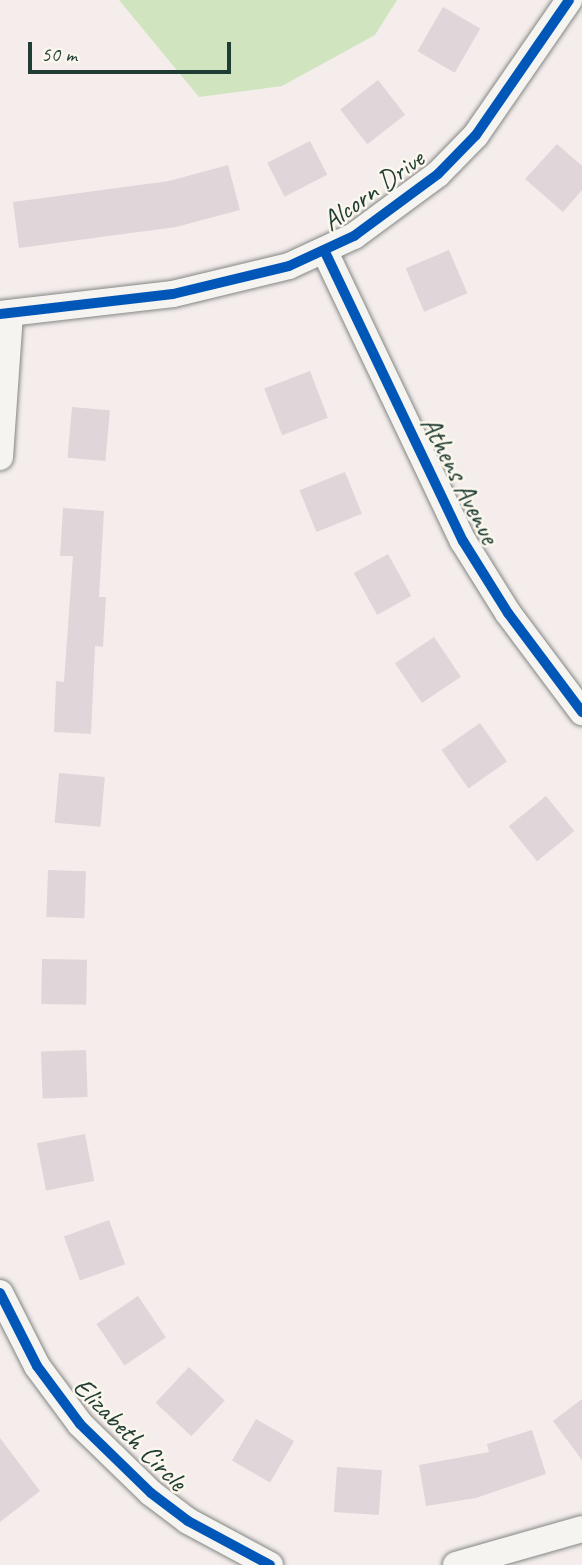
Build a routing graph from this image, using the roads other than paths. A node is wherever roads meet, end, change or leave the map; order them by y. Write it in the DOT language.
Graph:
graph roads {
  1 [pos="569,0"];
  2 [pos="325,252"];
  3 [pos="5,314"];
  4 [pos="0,457"];
  5 [pos="582,712"];
  6 [pos="0,1293"];
  7 [pos="582,1529"];
  8 [pos="270,1565"];
  9 [pos="456,1565"];
  1 -- 2 [label="street, Alcorn Drive"];
  2 -- 3 [label="street, Alcorn Drive"];
  2 -- 5 [label="street, Athens Avenue"];
  3 -- 4 [label="street"];
  6 -- 8 [label="street, Elizabeth Circle"];
  7 -- 9 [label="street"];
}
